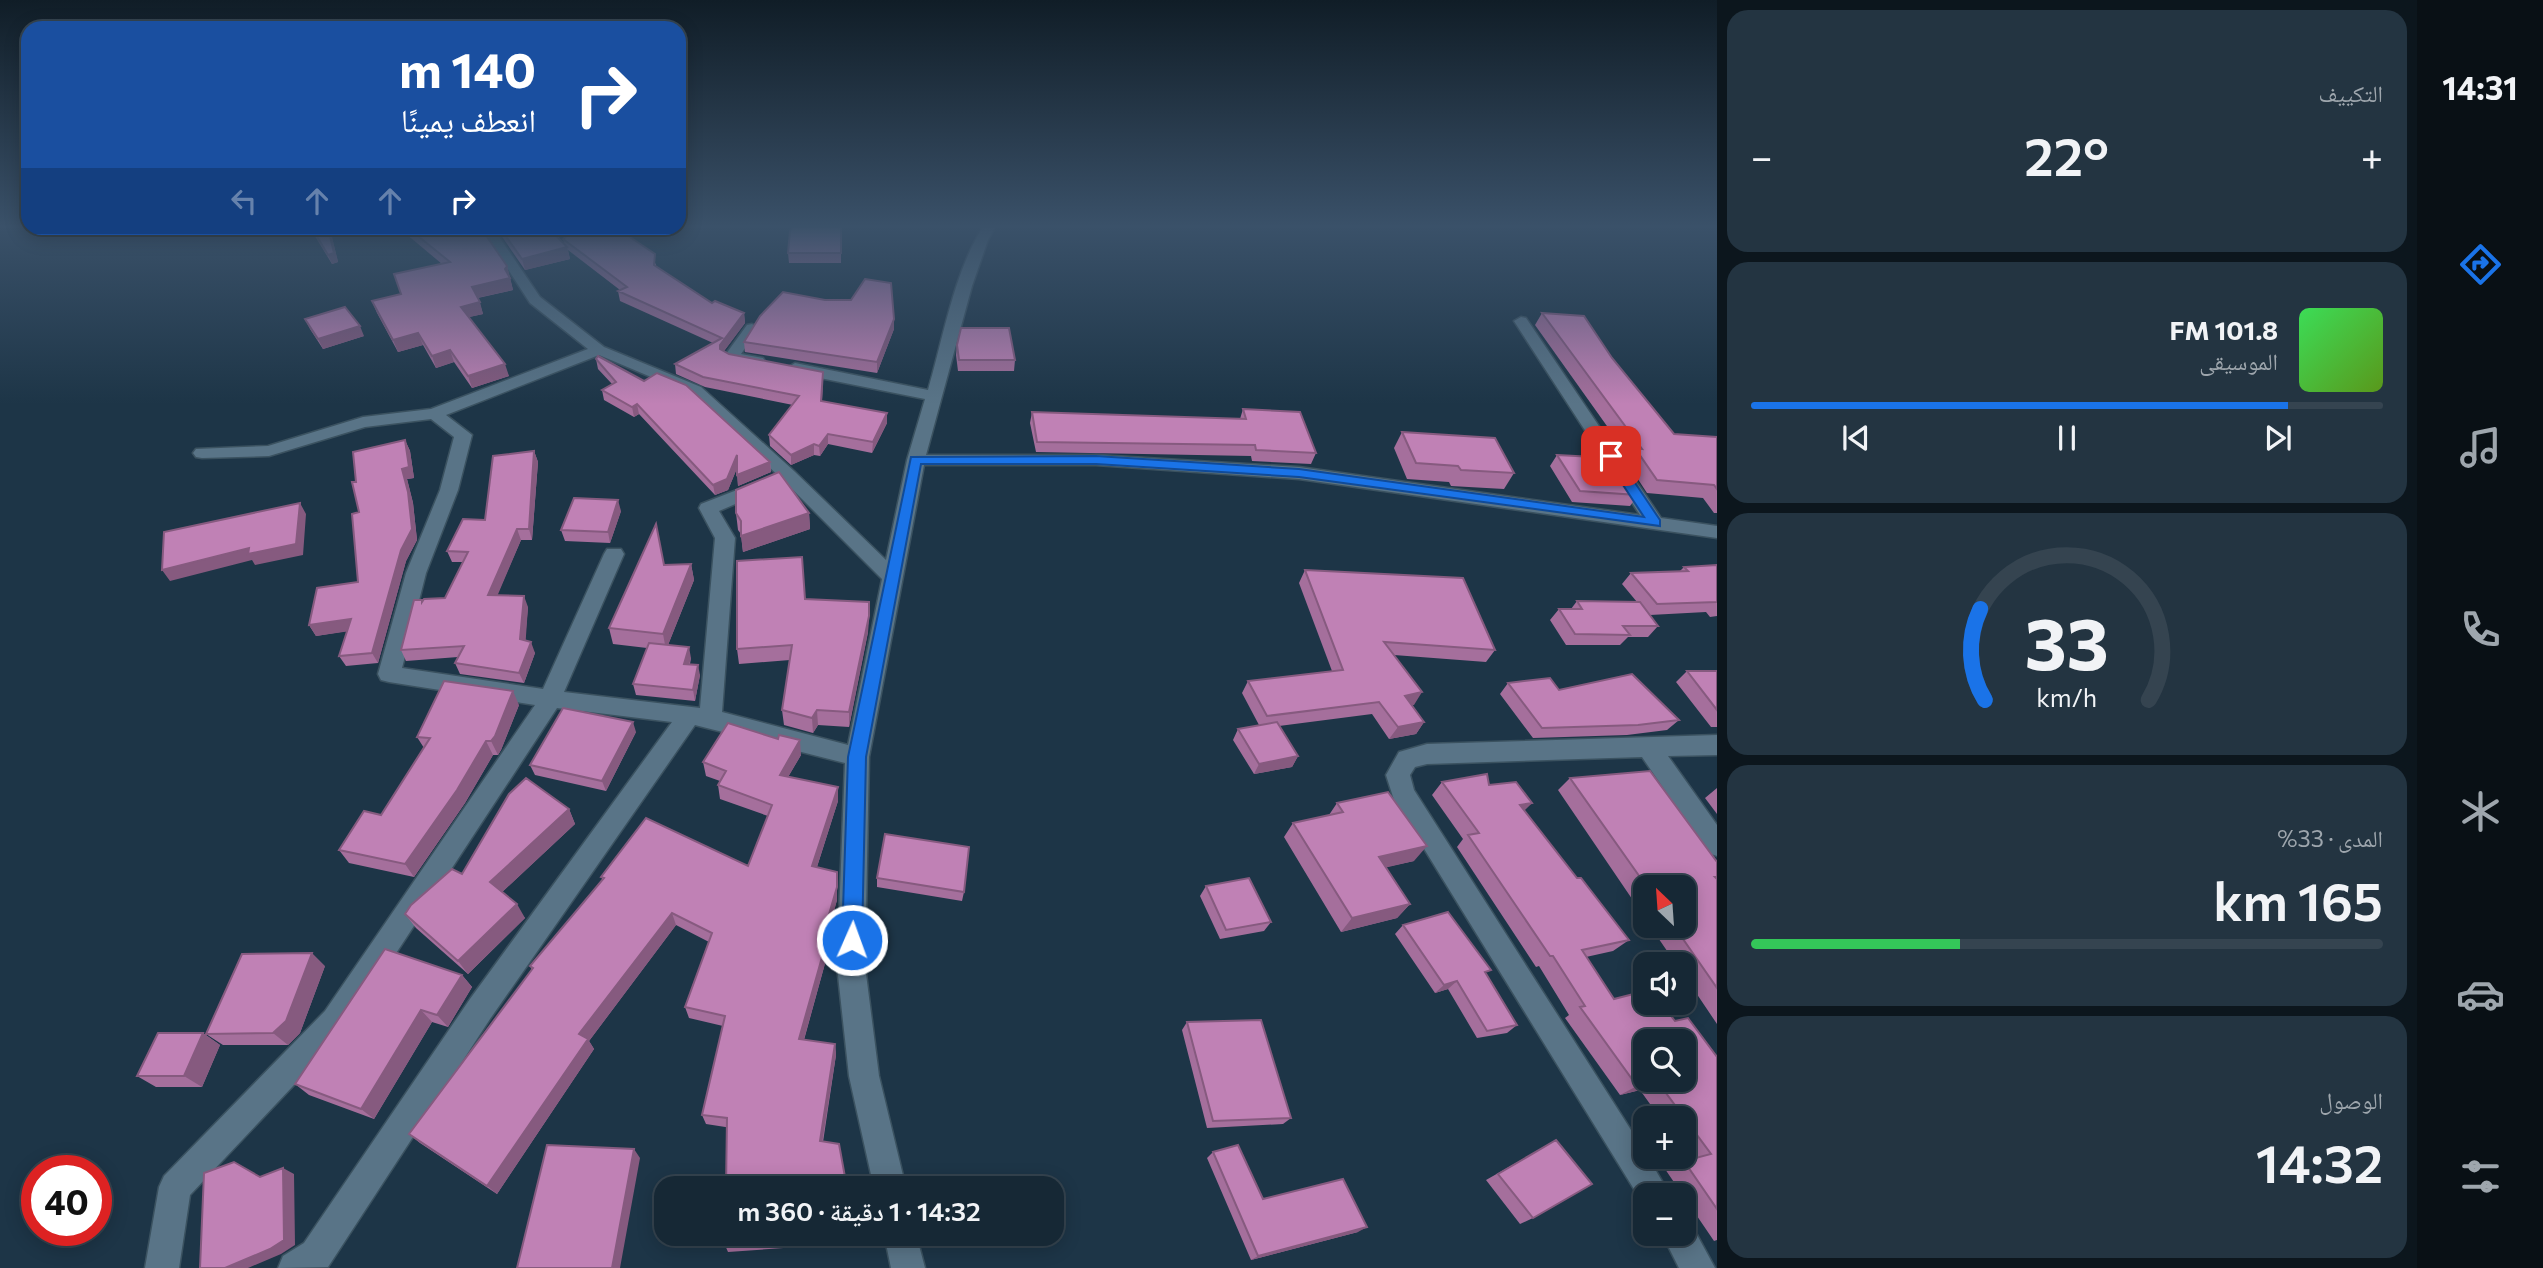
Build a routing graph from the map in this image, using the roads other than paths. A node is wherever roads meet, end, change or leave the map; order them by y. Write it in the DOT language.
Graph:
graph roads {
  1 [pos="526,286"];
  2 [pos="965,286"];
  3 [pos="1521,321"];
  4 [pos="752,328"];
  5 [pos="599,350"];
  6 [pos="934,396"];
  7 [pos="434,414"];
  8 [pos="202,453"];
  9 [pos="916,460"];
  10 [pos="788,475"];
  11 [pos="1655,523"];
  12 [pos="1717,531"];
  13 [pos="614,554"];
  14 [pos="892,577"];
  15 [pos="551,699"];
  16 [pos="700,716"];
  17 [pos="1717,745"];
  18 [pos="1648,747"];
  19 [pos="857,757"];
  20 [pos="1717,845"];
  21 [pos="887,1176"];
  22 [pos="1647,1183"];
  23 [pos="903,1246"];
  24 [pos="1685,1246"];
  25 [pos="162,1268"];
  26 [pos="295,1268"];
  27 [pos="908,1268"];
  28 [pos="1698,1268"];
  1 -- 5 [label="street"];
  2 -- 6 [label="street"];
  3 -- 11 [label="street"];
  4 -- 6 [label="street"];
  5 -- 7 [label="street"];
  5 -- 10 [label="street"];
  6 -- 9 [label="street"];
  7 -- 8 [label="street"];
  7 -- 15 [label="street"];
  9 -- 11 [label="street"];
  9 -- 14 [label="street"];
  10 -- 14 [label="street"];
  10 -- 16 [label="street"];
  11 -- 12 [label="street"];
  13 -- 15 [label="street"];
  14 -- 19 [label="street"];
  15 -- 16 [label="street"];
  15 -- 25 [label="street"];
  16 -- 19 [label="street"];
  16 -- 26 [label="street"];
  17 -- 18 [label="street"];
  18 -- 20 [label="street"];
  18 -- 22 [label="street"];
  19 -- 21 [label="street"];
  23 -- 27 [label="street"];
  24 -- 28 [label="street"];
}
